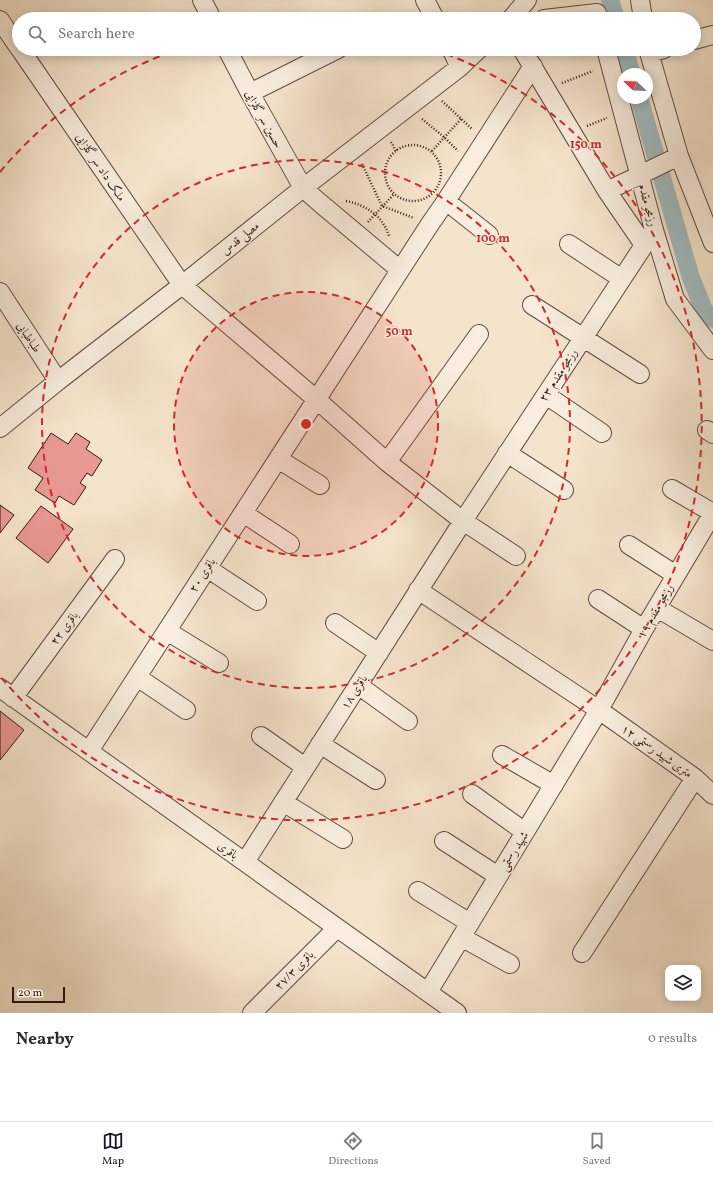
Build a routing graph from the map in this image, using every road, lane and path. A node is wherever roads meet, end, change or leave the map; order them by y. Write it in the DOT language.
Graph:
graph roads {
  1 [pos="202,0"];
  2 [pos="425,0"];
  3 [pos="527,0"];
  4 [pos="640,0"];
  5 [pos="208,12"];
  6 [pos="431,12"];
  7 [pos="517,12"];
  8 [pos="642,12"];
  9 [pos="0,20"];
  10 [pos="713,35"];
  11 [pos="12,38"];
  12 [pos="701,38"];
  13 [pos="24,56"];
  14 [pos="231,56"];
  15 [pos="324,56"];
  16 [pos="454,56"];
  17 [pos="472,56"];
  18 [pos="527,56"];
  19 [pos="655,56"];
  20 [pos="608,57"];
  21 [pos="533,66"];
  22 [pos="460,67"];
  23 [pos="547,89"];
  24 [pos="430,90"];
  25 [pos="250,93"];
  26 [pos="407,107"];
  27 [pos="623,112"];
  28 [pos="460,119"];
  29 [pos="572,132"];
  30 [pos="444,137"];
  31 [pos="485,139"];
  32 [pos="354,149"];
  33 [pos="432,151"];
  34 [pos="459,152"];
  35 [pos="678,157"];
  36 [pos="641,175"];
  37 [pos="303,188"];
  38 [pos="607,191"];
  39 [pos="394,194"];
  40 [pos="446,201"];
  41 [pos="382,206"];
  42 [pos="430,224"];
  43 [pos="654,230"];
  44 [pos="357,234"];
  45 [pos="489,235"];
  46 [pos="713,243"];
  47 [pos="568,244"];
  48 [pos="644,245"];
  49 [pos="400,270"];
  50 [pos="622,279"];
  51 [pos="182,285"];
  52 [pos="0,292"];
  53 [pos="532,305"];
  54 [pos="479,334"];
  55 [pos="583,338"];
  56 [pos="713,350"];
  57 [pos="640,374"];
  58 [pos="58,381"];
  59 [pos="546,395"];
  60 [pos="316,399"];
  61 [pos="0,428"];
  62 [pos="602,432"];
  63 [pos="507,453"];
  64 [pos="278,459"];
  65 [pos="387,462"];
  66 [pos="320,484"];
  67 [pos="672,489"];
  68 [pos="564,490"];
  69 [pos="242,513"];
  70 [pos="713,513"];
  71 [pos="463,521"];
  72 [pos="290,544"];
  73 [pos="630,545"];
  74 [pos="516,556"];
  75 [pos="116,559"];
  76 [pos="207,568"];
  77 [pos="676,574"];
  78 [pos="418,590"];
  79 [pos="598,599"];
  80 [pos="257,601"];
  81 [pos="656,608"];
  82 [pos="335,623"];
  83 [pos="644,629"];
  84 [pos="167,631"];
  85 [pos="713,641"];
  86 [pos="379,653"];
  87 [pos="219,663"];
  88 [pos="137,677"];
  89 [pos="358,685"];
  90 [pos="7,693"];
  91 [pos="186,710"];
  92 [pos="599,710"];
  93 [pos="408,721"];
  94 [pos="261,736"];
  95 [pos="320,744"];
  96 [pos="89,751"];
  97 [pos="502,755"];
  98 [pos="305,767"];
  99 [pos="695,778"];
  100 [pos="376,780"];
  101 [pos="554,785"];
  102 [pos="472,794"];
  103 [pos="713,795"];
  104 [pos="283,802"];
  105 [pos="525,832"];
  106 [pos="343,839"];
  107 [pos="444,841"];
  108 [pos="245,862"];
  109 [pos="498,876"];
  110 [pos="418,891"];
  111 [pos="337,928"];
  112 [pos="466,930"];
  113 [pos="582,953"];
  114 [pos="510,964"];
  115 [pos="428,992"];
  116 [pos="252,1013"];
  117 [pos="457,1013"];
  1 -- 5 [label="street"];
  2 -- 6 [label="street"];
  3 -- 7 [label="street"];
  4 -- 8 [label="street"];
  9 -- 11 [label="street, ملک داد سر گلزایی"];
  10 -- 12 [label="street"];
  13 -- 51 [label="street, ملک داد سر گلزایی"];
  14 -- 25 [label="street, حسین سر گلزایی"];
  15 -- 25 [label="street"];
  16 -- 22 [label="street"];
  17 -- 22 [label="street, مصلی قدس"];
  18 -- 21 [label="street"];
  19 -- 35 [label="street"];
  20 -- 23 [label="path"];
  20 -- 27 [label="street, رزمجو مقدم"];
  21 -- 23 [label="street"];
  21 -- 31 [label="street, باقری ۲۰"];
  22 -- 24 [label="street, مصلی قدس"];
  23 -- 29 [label="street"];
  24 -- 26 [label="street, مصلی قدس"];
  24 -- 28 [label="path"];
  25 -- 37 [label="street, حسین سر گلزایی"];
  26 -- 30 [label="path"];
  26 -- 32 [label="street, مصلی قدس"];
  27 -- 29 [label="path"];
  27 -- 36 [label="street, رزمجو مقدم"];
  28 -- 30 [label="path"];
  28 -- 31 [label="path"];
  29 -- 38 [label="street"];
  30 -- 33 [label="path"];
  30 -- 34 [label="path"];
  31 -- 40 [label="street, باقری ۲۰"];
  32 -- 37 [label="street, مصلی قدس"];
  32 -- 41 [label="path"];
  33 -- 39 [label="path"];
  33 -- 39 [label="path"];
  35 -- 36 [label="street"];
  35 -- 46 [label="street"];
  36 -- 38 [label="street"];
  36 -- 43 [label="street, رزمجو مقدم"];
  37 -- 44 [label="street, حسین سر گلزایی"];
  37 -- 51 [label="street, مصلی قدس"];
  38 -- 48 [label="street"];
  39 -- 41 [label="path"];
  40 -- 42 [label="street, باقری ۲۰"];
  40 -- 45 [label="street"];
  41 -- 42 [label="path"];
  41 -- 44 [label="path"];
  42 -- 49 [label="street, باقری ۲۰"];
  43 -- 48 [label="street, رزمجو مقدم ۲۳"];
  43 -- 56 [label="street, رزمجو مقدم"];
  44 -- 49 [label="street, حسین سر گلزایی"];
  47 -- 50 [label="street"];
  48 -- 50 [label="street, رزمجو مقدم ۲۳"];
  49 -- 60 [label="street, باقری ۲۰"];
  50 -- 55 [label="street, رزمجو مقدم ۲۳"];
  51 -- 58 [label="street, مصلی قدس"];
  51 -- 60 [label="street, ملک داد سر گلزایی"];
  52 -- 58 [label="street, طباطبایی"];
  53 -- 55 [label="street"];
  54 -- 65 [label="street"];
  55 -- 57 [label="street"];
  55 -- 59 [label="street, رزمجو مقدم ۲۳"];
  58 -- 61 [label="street, مصلی قدس"];
  59 -- 62 [label="street"];
  59 -- 63 [label="street, رزمجو مقدم ۲۳"];
  60 -- 64 [label="street, باقری ۲۰"];
  60 -- 65 [label="street, ملک داد سر گلزایی"];
  63 -- 68 [label="street"];
  63 -- 71 [label="street, رزمجو مقدم ۲۳"];
  64 -- 66 [label="street"];
  64 -- 69 [label="street, باقری ۲۰"];
  65 -- 71 [label="street, ملک داد سر گلزایی"];
  67 -- 70 [label="street"];
  69 -- 72 [label="street"];
  69 -- 76 [label="street, باقری ۲۰"];
  70 -- 77 [label="street, رزمجو مقدم ۱۹"];
  71 -- 74 [label="street, ملک داد سر گلزایی"];
  71 -- 78 [label="street, باقری ۱۸"];
  73 -- 77 [label="street"];
  75 -- 90 [label="street, باقری ۲۲"];
  76 -- 80 [label="street"];
  76 -- 84 [label="street, باقری ۲۰"];
  77 -- 81 [label="street, رزمجو مقدم ۱۹"];
  78 -- 86 [label="street, باقری ۱۸"];
  78 -- 92 [label="street, ۱۲ متری شهید رستمی"];
  79 -- 83 [label="street"];
  81 -- 83 [label="street, رزمجو مقدم ۱۹"];
  81 -- 85 [label="street"];
  82 -- 86 [label="street"];
  83 -- 92 [label="street, رزمجو مقدم ۱۹"];
  84 -- 87 [label="street"];
  84 -- 88 [label="street, باقری ۲۰"];
  86 -- 89 [label="street, باقری ۱۸"];
  88 -- 91 [label="street"];
  88 -- 96 [label="street, باقری ۲۰"];
  89 -- 93 [label="street"];
  89 -- 95 [label="street, باقری ۱۸"];
  90 -- 96 [label="street, باقری"];
  92 -- 99 [label="street, ۱۲ متری شهید رستمی"];
  92 -- 101 [label="street, شهید رستمی"];
  94 -- 98 [label="street"];
  95 -- 98 [label="street, باقری ۱۸"];
  95 -- 100 [label="street"];
  96 -- 108 [label="street, باقری"];
  97 -- 101 [label="street"];
  98 -- 104 [label="street, باقری ۱۸"];
  99 -- 103 [label="street, ۱۲ متری شهید رستمی"];
  99 -- 113 [label="street"];
  101 -- 105 [label="street, شهید رستمی"];
  102 -- 105 [label="street"];
  104 -- 106 [label="street"];
  104 -- 108 [label="street, باقری ۱۸"];
  105 -- 109 [label="street, شهید رستمی"];
  107 -- 109 [label="street"];
  108 -- 111 [label="street, باقری"];
  109 -- 112 [label="street, شهید رستمی"];
  110 -- 112 [label="street"];
  111 -- 115 [label="street, باقری"];
  111 -- 116 [label="street, باقری ۲۷/۳"];
  112 -- 114 [label="street"];
  112 -- 115 [label="street, شهید رستمی"];
  115 -- 117 [label="street, باقری"];
}
